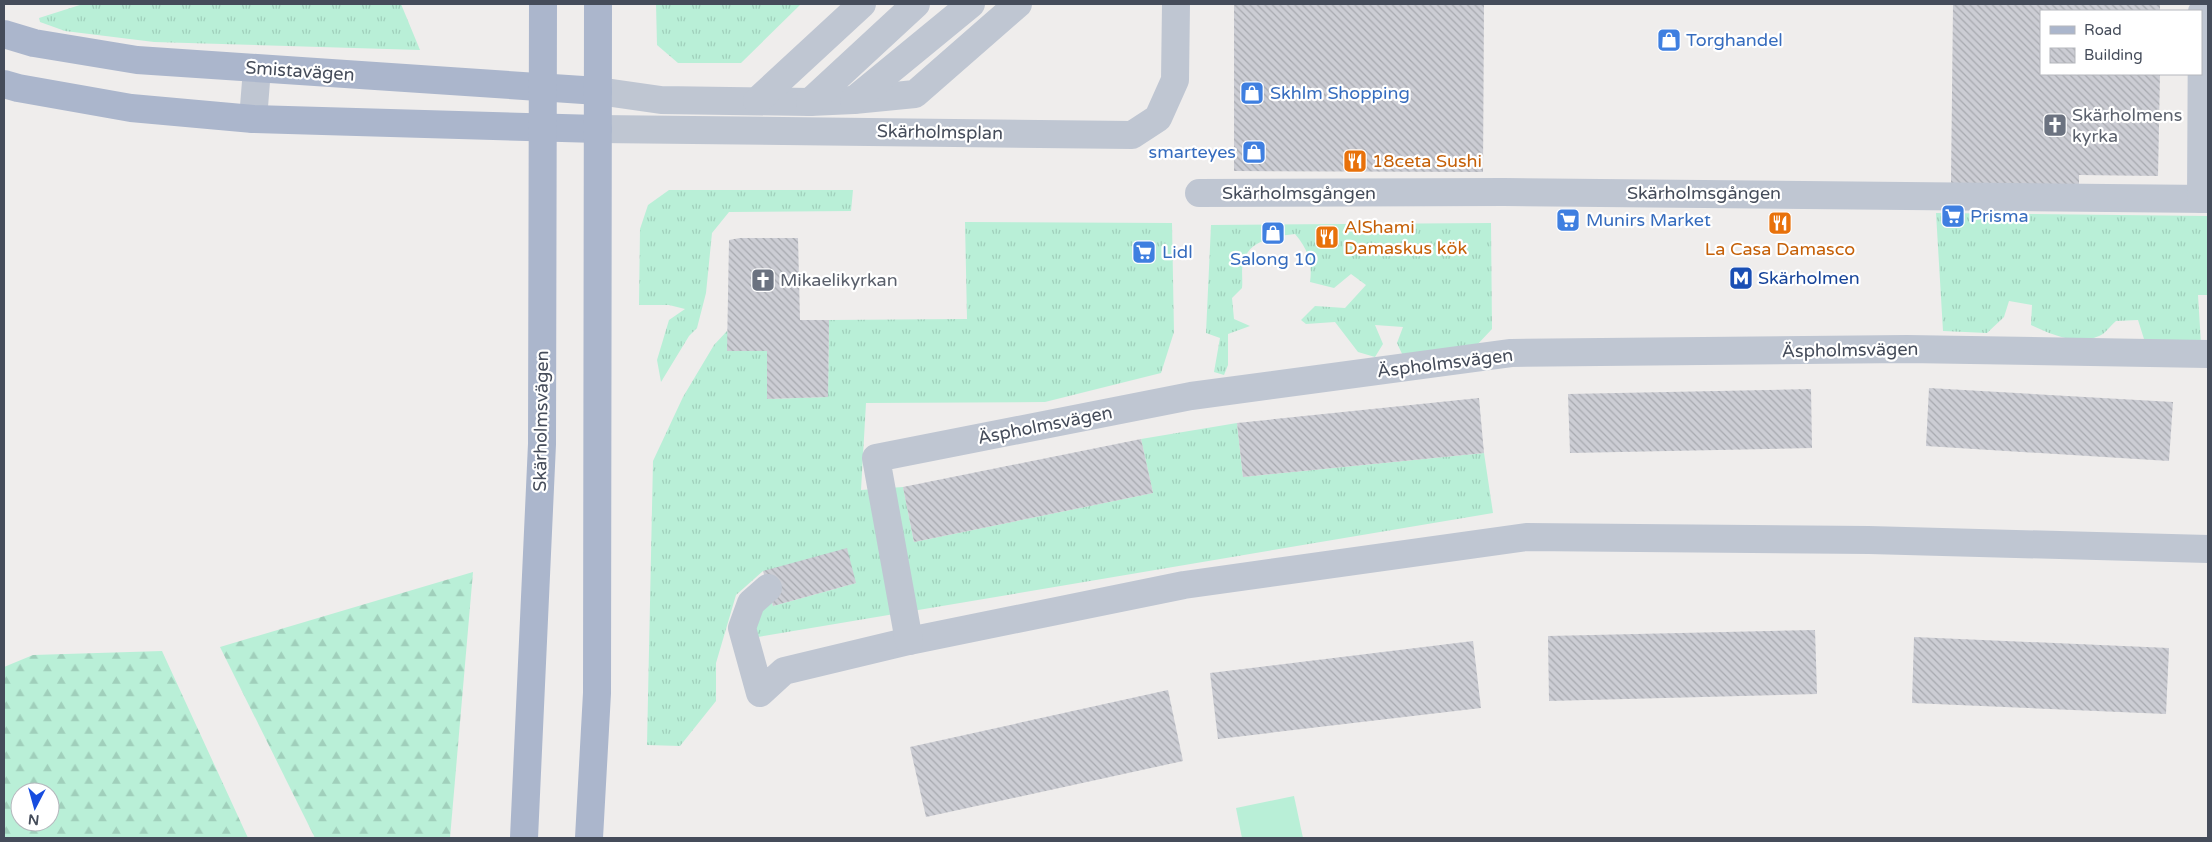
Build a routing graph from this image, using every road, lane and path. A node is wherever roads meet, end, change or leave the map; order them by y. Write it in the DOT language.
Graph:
graph roads {
  1 [pos="543,4"];
  2 [pos="598,4"];
  3 [pos="862,4"];
  4 [pos="916,4"];
  5 [pos="971,4"];
  6 [pos="1018,4"];
  7 [pos="1176,4"];
  8 [pos="2208,12"];
  9 [pos="4,34"];
  10 [pos="257,69"];
  11 [pos="4,84"];
  12 [pos="543,86"];
  13 [pos="598,90"];
  14 [pos="854,100"];
  15 [pos="758,101"];
  16 [pos="810,102"];
  17 [pos="254,119"];
  18 [pos="544,128"];
  19 [pos="598,129"];
  20 [pos="1199,193"];
  21 [pos="2205,199"];
  22 [pos="2208,354"];
  23 [pos="2208,549"];
  24 [pos="768,588"];
  25 [pos="909,641"];
  26 [pos="524,838"];
  27 [pos="589,838"];
  1 -- 12 [label="main road, Skärholmsvägen"];
  2 -- 13 [label="main road"];
  3 -- 15 [label="street"];
  4 -- 16 [label="street"];
  5 -- 14 [label="street"];
  6 -- 14 [label="street"];
  7 -- 19 [label="street, Skärholmsplan"];
  8 -- 21 [label="street"];
  9 -- 10 [label="main road, Smistavägen"];
  10 -- 12 [label="main road, Smistavägen"];
  10 -- 17 [label="street"];
  11 -- 17 [label="main road"];
  12 -- 13 [label="main road, Smistavägen"];
  12 -- 18 [label="main road, Skärholmsvägen"];
  13 -- 15 [label="street"];
  13 -- 19 [label="main road"];
  14 -- 16 [label="street"];
  15 -- 16 [label="street"];
  17 -- 18 [label="main road"];
  18 -- 19 [label="main road"];
  18 -- 26 [label="main road, Skärholmsvägen"];
  19 -- 27 [label="main road"];
  20 -- 21 [label="street, Skärholmsgången"];
  22 -- 25 [label="street, Äspholmsvägen"];
  23 -- 25 [label="street"];
  24 -- 25 [label="street"];
}
